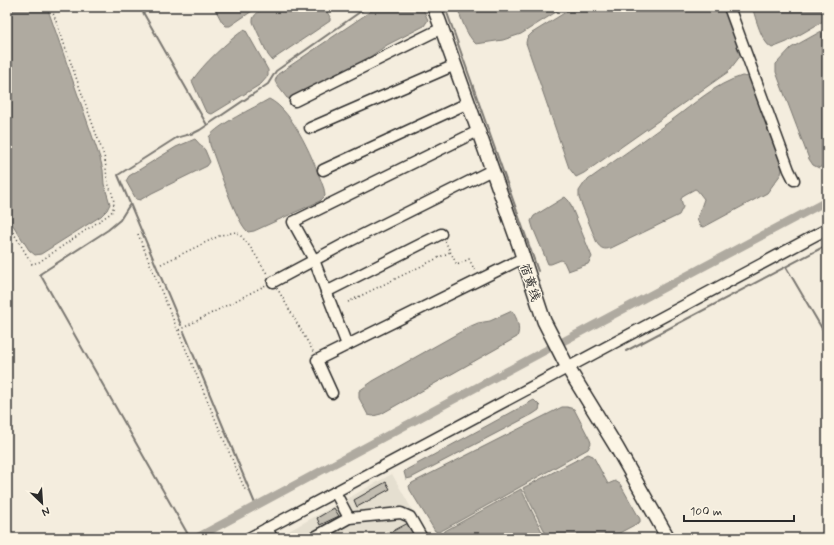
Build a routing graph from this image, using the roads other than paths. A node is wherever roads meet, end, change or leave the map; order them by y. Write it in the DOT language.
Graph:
graph roads {
  1 [pos="434,7"];
  2 [pos="730,7"];
  3 [pos="442,28"];
  4 [pos="455,65"];
  5 [pos="295,101"];
  6 [pos="468,103"];
  7 [pos="310,128"];
  8 [pos="478,131"];
  9 [pos="323,170"];
  10 [pos="492,170"];
  11 [pos="794,180"];
  12 [pos="827,229"];
  13 [pos="441,234"];
  14 [pos="523,258"];
  15 [pos="314,260"];
  16 [pos="273,282"];
  17 [pos="326,292"];
  18 [pos="347,345"];
  19 [pos="568,368"];
  20 [pos="332,393"];
  21 [pos="335,492"];
  22 [pos="349,518"];
  23 [pos="267,528"];
  24 [pos="249,538"];
  25 [pos="272,538"];
  26 [pos="313,538"];
  27 [pos="422,538"];
  28 [pos="668,538"];
  1 -- 3 [label="main road, 宿黄线"];
  2 -- 11 [label="street"];
  3 -- 4 [label="main road, 宿黄线"];
  3 -- 5 [label="street"];
  4 -- 6 [label="main road, 宿黄线"];
  4 -- 7 [label="street"];
  6 -- 8 [label="main road, 宿黄线"];
  6 -- 9 [label="street"];
  8 -- 10 [label="main road, 宿黄线"];
  8 -- 15 [label="street"];
  10 -- 14 [label="main road, 宿黄线"];
  10 -- 15 [label="street"];
  12 -- 19 [label="street"];
  13 -- 17 [label="street"];
  14 -- 18 [label="street"];
  14 -- 19 [label="main road, 宿黄线"];
  15 -- 16 [label="street"];
  15 -- 17 [label="street"];
  17 -- 18 [label="street"];
  18 -- 20 [label="street"];
  19 -- 21 [label="street"];
  19 -- 28 [label="main road, 宿黄线"];
  21 -- 22 [label="street"];
  21 -- 23 [label="street"];
  22 -- 26 [label="street"];
  22 -- 27 [label="street"];
  23 -- 24 [label="street"];
  23 -- 25 [label="street"];
}
